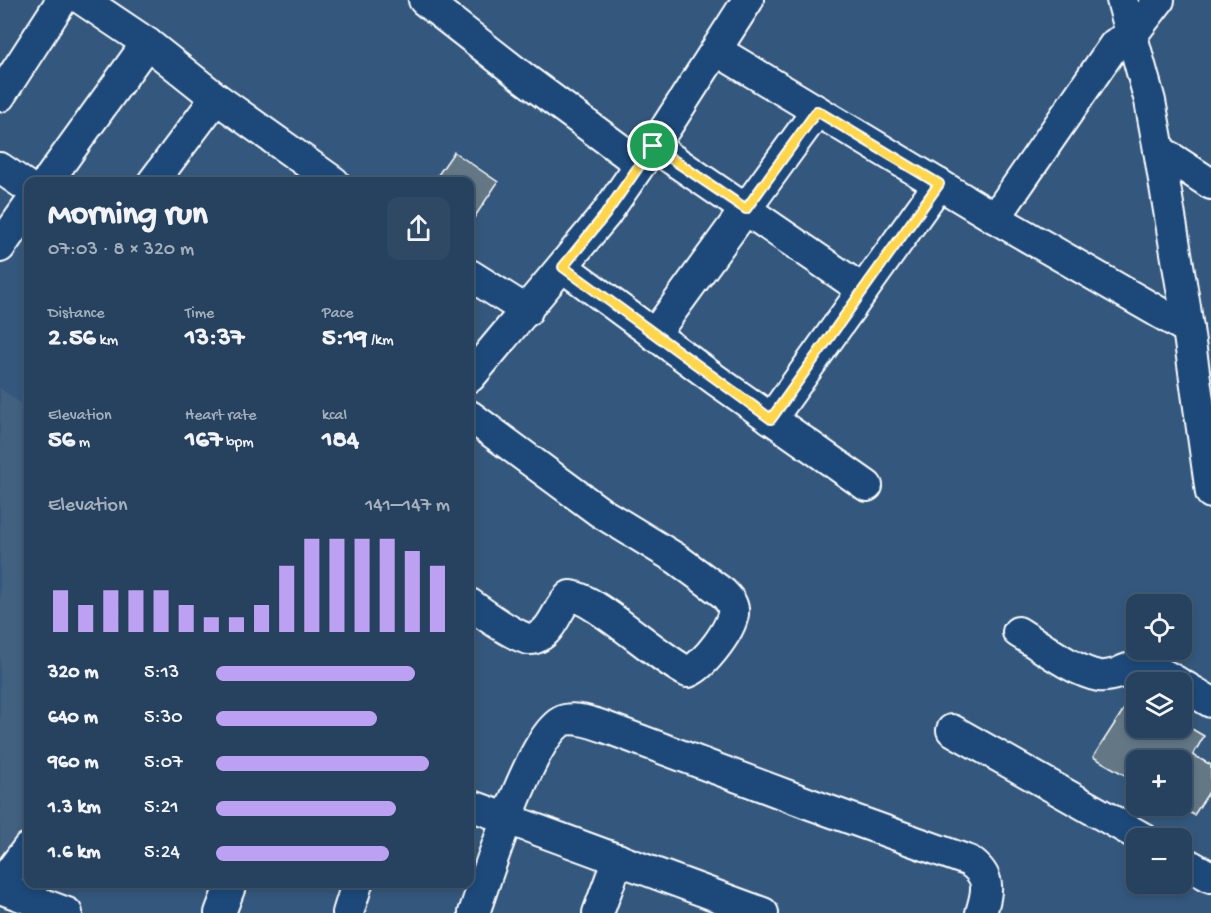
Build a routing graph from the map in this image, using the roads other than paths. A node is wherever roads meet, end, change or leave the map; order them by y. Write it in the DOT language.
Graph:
graph roads {
  1 [pos="62,0"];
  2 [pos="83,0"];
  3 [pos="424,0"];
  4 [pos="748,0"];
  5 [pos="1122,0"];
  6 [pos="1159,0"];
  7 [pos="1132,35"];
  8 [pos="147,43"];
  9 [pos="716,50"];
  10 [pos="0,96"];
  11 [pos="216,98"];
  12 [pos="817,111"];
  13 [pos="1159,150"];
  14 [pos="646,155"];
  15 [pos="0,168"];
  16 [pos="51,177"];
  17 [pos="157,177"];
  18 [pos="327,177"];
  19 [pos="24,184"];
  20 [pos="939,184"];
  21 [pos="1211,184"];
  22 [pos="746,209"];
  23 [pos="24,213"];
  24 [pos="995,218"];
  25 [pos="0,247"];
  26 [pos="563,267"];
  27 [pos="474,278"];
  28 [pos="863,290"];
  29 [pos="527,311"];
  30 [pos="1188,329"];
  31 [pos="654,334"];
  32 [pos="474,372"];
  33 [pos="474,419"];
  34 [pos="771,419"];
  35 [pos="867,486"];
  36 [pos="1211,493"];
  37 [pos="474,607"];
  38 [pos="1018,632"];
  39 [pos="1160,672"];
  40 [pos="1192,692"];
  41 [pos="1211,702"];
  42 [pos="952,730"];
  43 [pos="474,807"];
  44 [pos="507,819"];
  45 [pos="1126,828"];
  46 [pos="24,853"];
  47 [pos="618,859"];
  48 [pos="1192,867"];
  49 [pos="1211,878"];
  50 [pos="0,886"];
  51 [pos="229,888"];
  52 [pos="356,888"];
  53 [pos="731,908"];
  54 [pos="67,913"];
  55 [pos="220,913"];
  56 [pos="348,913"];
  57 [pos="474,913"];
  58 [pos="598,913"];
  59 [pos="763,913"];
  60 [pos="981,913"];
  1 -- 10 [label="street"];
  2 -- 8 [label="street"];
  3 -- 14 [label="street"];
  4 -- 9 [label="street"];
  5 -- 7 [label="street"];
  6 -- 7 [label="street"];
  7 -- 13 [label="street"];
  7 -- 24 [label="street"];
  8 -- 11 [label="street"];
  8 -- 16 [label="street"];
  9 -- 12 [label="street"];
  9 -- 14 [label="street"];
  11 -- 17 [label="street"];
  11 -- 18 [label="street"];
  12 -- 20 [label="street"];
  12 -- 22 [label="street"];
  13 -- 21 [label="street"];
  13 -- 30 [label="street"];
  14 -- 22 [label="street"];
  14 -- 26 [label="street"];
  15 -- 19 [label="street"];
  20 -- 24 [label="street"];
  20 -- 28 [label="street"];
  22 -- 28 [label="street"];
  22 -- 31 [label="street"];
  23 -- 25 [label="street"];
  24 -- 30 [label="street"];
  26 -- 29 [label="street"];
  26 -- 31 [label="street"];
  27 -- 29 [label="street"];
  28 -- 34 [label="street"];
  29 -- 32 [label="street"];
  30 -- 36 [label="street"];
  31 -- 34 [label="street"];
  33 -- 37 [label="street"];
  34 -- 35 [label="street"];
  38 -- 39 [label="street"];
  40 -- 41 [label="street"];
  42 -- 45 [label="street"];
  43 -- 44 [label="street"];
  44 -- 47 [label="street"];
  44 -- 57 [label="street"];
  44 -- 60 [label="street"];
  46 -- 50 [label="street"];
  47 -- 53 [label="street"];
  47 -- 58 [label="street"];
  48 -- 49 [label="street"];
  50 -- 54 [label="street"];
  51 -- 55 [label="street"];
  52 -- 56 [label="street"];
  53 -- 59 [label="street"];
}
